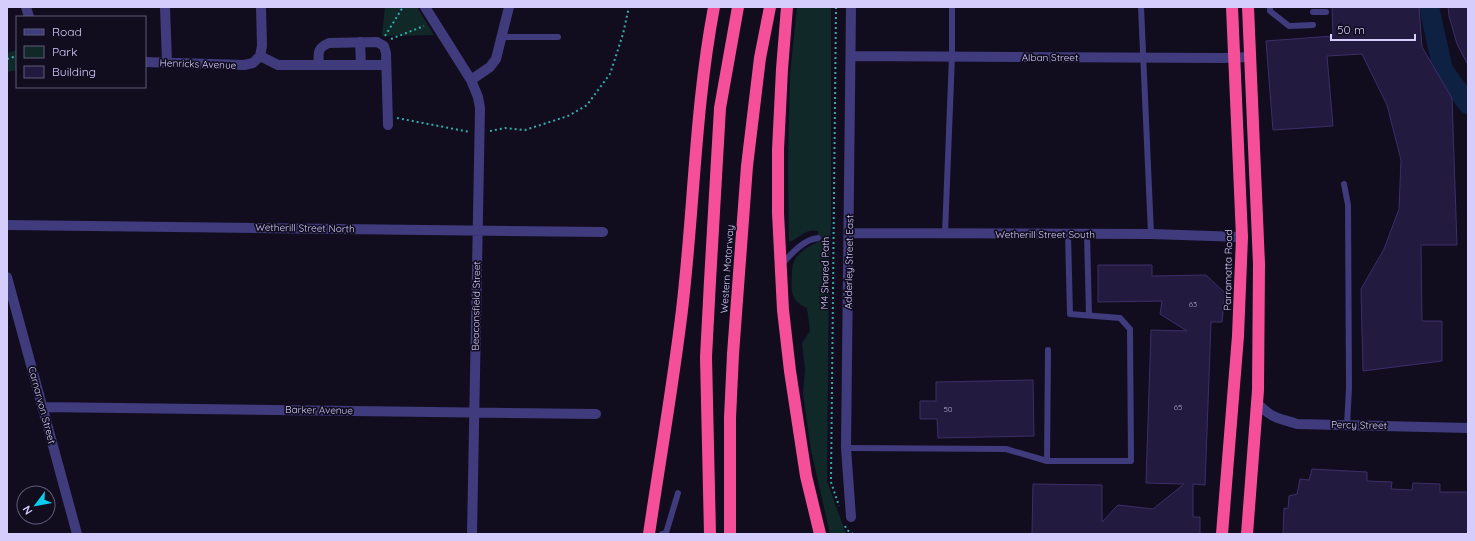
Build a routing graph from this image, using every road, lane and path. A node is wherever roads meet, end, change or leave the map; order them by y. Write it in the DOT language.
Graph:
graph roads {
  1 [pos="165,7"];
  2 [pos="261,7"];
  3 [pos="403,7"];
  4 [pos="425,7"];
  5 [pos="509,7"];
  6 [pos="629,7"];
  7 [pos="714,7"];
  8 [pos="738,7"];
  9 [pos="770,7"];
  10 [pos="787,7"];
  11 [pos="836,7"];
  12 [pos="851,7"];
  13 [pos="952,7"];
  14 [pos="1141,7"];
  15 [pos="1232,7"];
  16 [pos="1248,7"];
  17 [pos="1270,7"];
  18 [pos="1313,12"];
  19 [pos="1326,12"];
  20 [pos="434,22"];
  21 [pos="1313,24"];
  22 [pos="502,37"];
  23 [pos="558,37"];
  24 [pos="360,42"];
  25 [pos="381,43"];
  26 [pos="260,56"];
  27 [pos="851,56"];
  28 [pos="952,56"];
  29 [pos="1250,57"];
  30 [pos="1144,58"];
  31 [pos="1234,58"];
  32 [pos="146,62"];
  33 [pos="167,62"];
  34 [pos="319,65"];
  35 [pos="362,65"];
  36 [pos="386,66"];
  37 [pos="471,80"];
  38 [pos="388,121"];
  39 [pos="480,133"];
  40 [pos="1344,184"];
  41 [pos="7,225"];
  42 [pos="477,230"];
  43 [pos="603,232"];
  44 [pos="849,233"];
  45 [pos="945,233"];
  46 [pos="1068,234"];
  47 [pos="1087,234"];
  48 [pos="1151,234"];
  49 [pos="1242,237"];
  50 [pos="818,238"];
  51 [pos="781,265"];
  52 [pos="7,276"];
  53 [pos="1089,315"];
  54 [pos="1048,350"];
  55 [pos="790,371"];
  56 [pos="1257,403"];
  57 [pos="42,407"];
  58 [pos="475,412"];
  59 [pos="596,414"];
  60 [pos="1346,425"];
  61 [pos="1468,428"];
  62 [pos="846,448"];
  63 [pos="1047,461"];
  64 [pos="678,493"];
  65 [pos="840,509"];
  66 [pos="848,520"];
  67 [pos="77,534"];
  68 [pos="472,534"];
  69 [pos="649,534"];
  70 [pos="662,534"];
  71 [pos="710,534"];
  72 [pos="730,534"];
  73 [pos="820,534"];
  74 [pos="826,534"];
  75 [pos="853,534"];
  76 [pos="1222,534"];
  77 [pos="1247,534"];
  1 -- 33 [label="street"];
  2 -- 26 [label="street"];
  3 -- 25 [label="path"];
  4 -- 20 [label="street, Beaconsfield Street"];
  5 -- 22 [label="street"];
  6 -- 39 [label="path"];
  7 -- 69 [label="highway"];
  8 -- 71 [label="highway, Western Motorway"];
  9 -- 72 [label="highway, Western Motorway"];
  10 -- 51 [label="highway"];
  11 -- 65 [label="path, M4 Shared Path"];
  12 -- 27 [label="street, Adderley Street East"];
  13 -- 28 [label="lane"];
  14 -- 30 [label="lane"];
  15 -- 31 [label="highway, Parramatta Road"];
  16 -- 29 [label="highway"];
  17 -- 21 [label="lane"];
  18 -- 19 [label="lane"];
  20 -- 25 [label="path"];
  20 -- 37 [label="street, Beaconsfield Street"];
  22 -- 23 [label="lane"];
  22 -- 37 [label="street"];
  24 -- 25 [label="street"];
  24 -- 34 [label="street"];
  24 -- 35 [label="street"];
  25 -- 36 [label="street"];
  26 -- 33 [label="street, Henricks Avenue"];
  26 -- 34 [label="street"];
  27 -- 28 [label="street, Alban Street"];
  27 -- 44 [label="street, Adderley Street East"];
  28 -- 30 [label="street, Alban Street"];
  28 -- 45 [label="lane"];
  29 -- 31 [label="street, Alban Street"];
  29 -- 56 [label="highway"];
  30 -- 31 [label="street, Alban Street"];
  30 -- 48 [label="lane"];
  31 -- 49 [label="highway, Parramatta Road"];
  32 -- 33 [label="street, Henricks Avenue"];
  34 -- 35 [label="street"];
  35 -- 36 [label="street"];
  36 -- 38 [label="street"];
  37 -- 39 [label="street, Beaconsfield Street"];
  38 -- 39 [label="path"];
  39 -- 42 [label="street, Beaconsfield Street"];
  40 -- 60 [label="lane"];
  41 -- 42 [label="street, Wetherill Street North"];
  42 -- 43 [label="street, Wetherill Street North"];
  42 -- 58 [label="street, Beaconsfield Street"];
  44 -- 45 [label="street, Wetherill Street South"];
  44 -- 62 [label="street, Adderley Street East"];
  45 -- 46 [label="street, Wetherill Street South"];
  46 -- 47 [label="street, Wetherill Street South"];
  46 -- 53 [label="lane"];
  47 -- 48 [label="street, Wetherill Street South"];
  47 -- 53 [label="lane"];
  48 -- 49 [label="street, Wetherill Street South"];
  49 -- 76 [label="highway, Parramatta Road"];
  50 -- 51 [label="lane"];
  51 -- 55 [label="highway"];
  52 -- 57 [label="street, Carnarvon Street"];
  53 -- 63 [label="lane"];
  54 -- 63 [label="lane"];
  55 -- 73 [label="highway"];
  55 -- 74 [label="highway"];
  56 -- 60 [label="street, Percy Street"];
  56 -- 77 [label="highway"];
  57 -- 58 [label="street, Barker Avenue"];
  57 -- 67 [label="street, Carnarvon Street"];
  58 -- 59 [label="street, Barker Avenue"];
  58 -- 68 [label="street, Beaconsfield Street"];
  60 -- 61 [label="street, Percy Street"];
  62 -- 63 [label="lane"];
  62 -- 66 [label="street, Adderley Street East"];
  64 -- 70 [label="lane"];
  66 -- 75 [label="path"];
}
